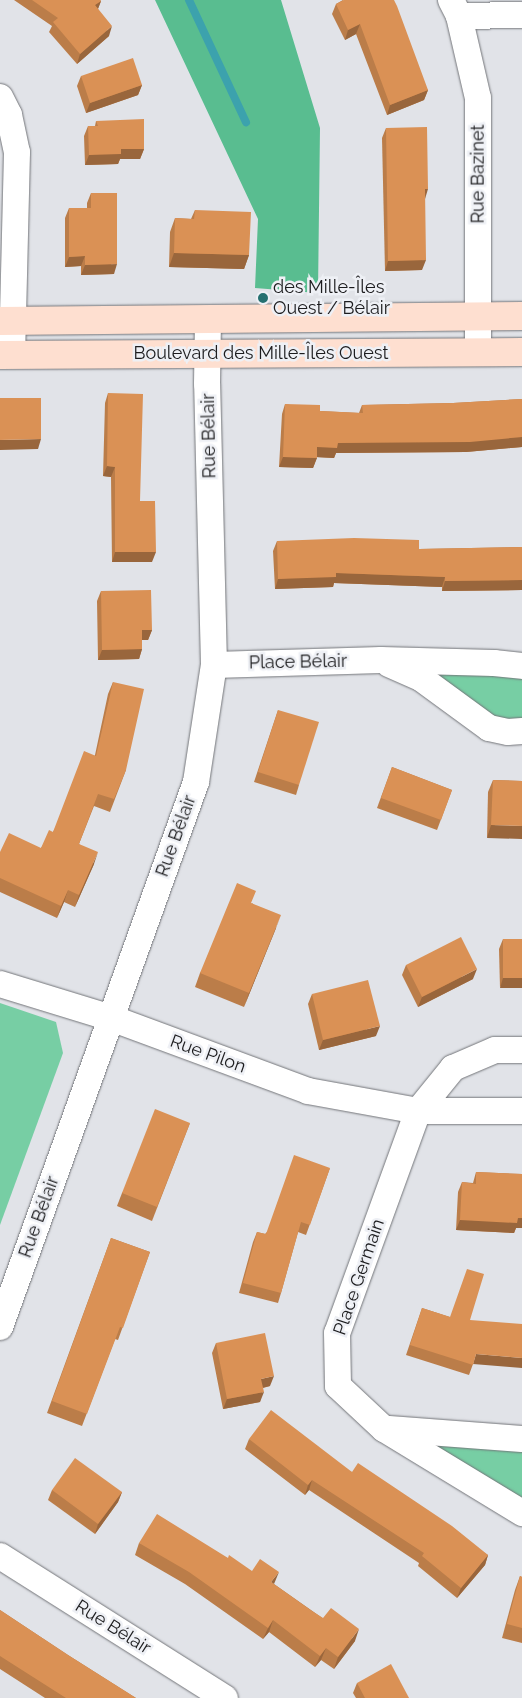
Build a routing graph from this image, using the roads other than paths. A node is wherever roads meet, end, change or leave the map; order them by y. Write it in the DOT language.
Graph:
graph roads {
  1 [pos="455,8"];
  2 [pos="522,15"];
  3 [pos="0,97"];
  4 [pos="478,316"];
  5 [pos="522,316"];
  6 [pos="208,319"];
  7 [pos="6,321"];
  8 [pos="478,352"];
  9 [pos="522,352"];
  10 [pos="6,354"];
  11 [pos="208,354"];
  12 [pos="381,660"];
  13 [pos="214,664"];
  14 [pos="522,666"];
  15 [pos="522,731"];
  16 [pos="0,984"];
  17 [pos="110,1018"];
  18 [pos="522,1050"];
  19 [pos="418,1111"];
  20 [pos="522,1111"];
  21 [pos="0,1327"];
  22 [pos="384,1429"];
  23 [pos="522,1439"];
  24 [pos="522,1513"];
  25 [pos="0,1556"];
  26 [pos="225,1698"];
  1 -- 2 [label="street"];
  1 -- 4 [label="street, Rue Bazinet"];
  3 -- 7 [label="street"];
  4 -- 5 [label="street, Boulevard des Mille-Îles Ouest"];
  4 -- 6 [label="street, Boulevard des Mille-Îles Ouest"];
  4 -- 8 [label="street, Rue Bazinet"];
  6 -- 7 [label="street, Boulevard des Mille-Îles Ouest"];
  6 -- 11 [label="street, Rue Bélair"];
  7 -- 10 [label="street"];
  8 -- 9 [label="street, Boulevard des Mille-Îles Ouest"];
  8 -- 11 [label="street, Boulevard des Mille-Îles Ouest"];
  10 -- 11 [label="street, Boulevard des Mille-Îles Ouest"];
  11 -- 13 [label="street, Rue Bélair"];
  12 -- 13 [label="street, Place Bélair"];
  12 -- 14 [label="street, Place Bélair"];
  12 -- 15 [label="street, Place Bélair"];
  13 -- 17 [label="street, Rue Bélair"];
  16 -- 17 [label="street, Rue Pilon"];
  17 -- 19 [label="street, Rue Pilon"];
  17 -- 21 [label="street, Rue Bélair"];
  18 -- 19 [label="street"];
  19 -- 20 [label="street, Rue Pilon"];
  19 -- 22 [label="street, Place Germain"];
  22 -- 23 [label="street"];
  22 -- 24 [label="street, Place Germain"];
  25 -- 26 [label="street, Rue Bélair"];
}
